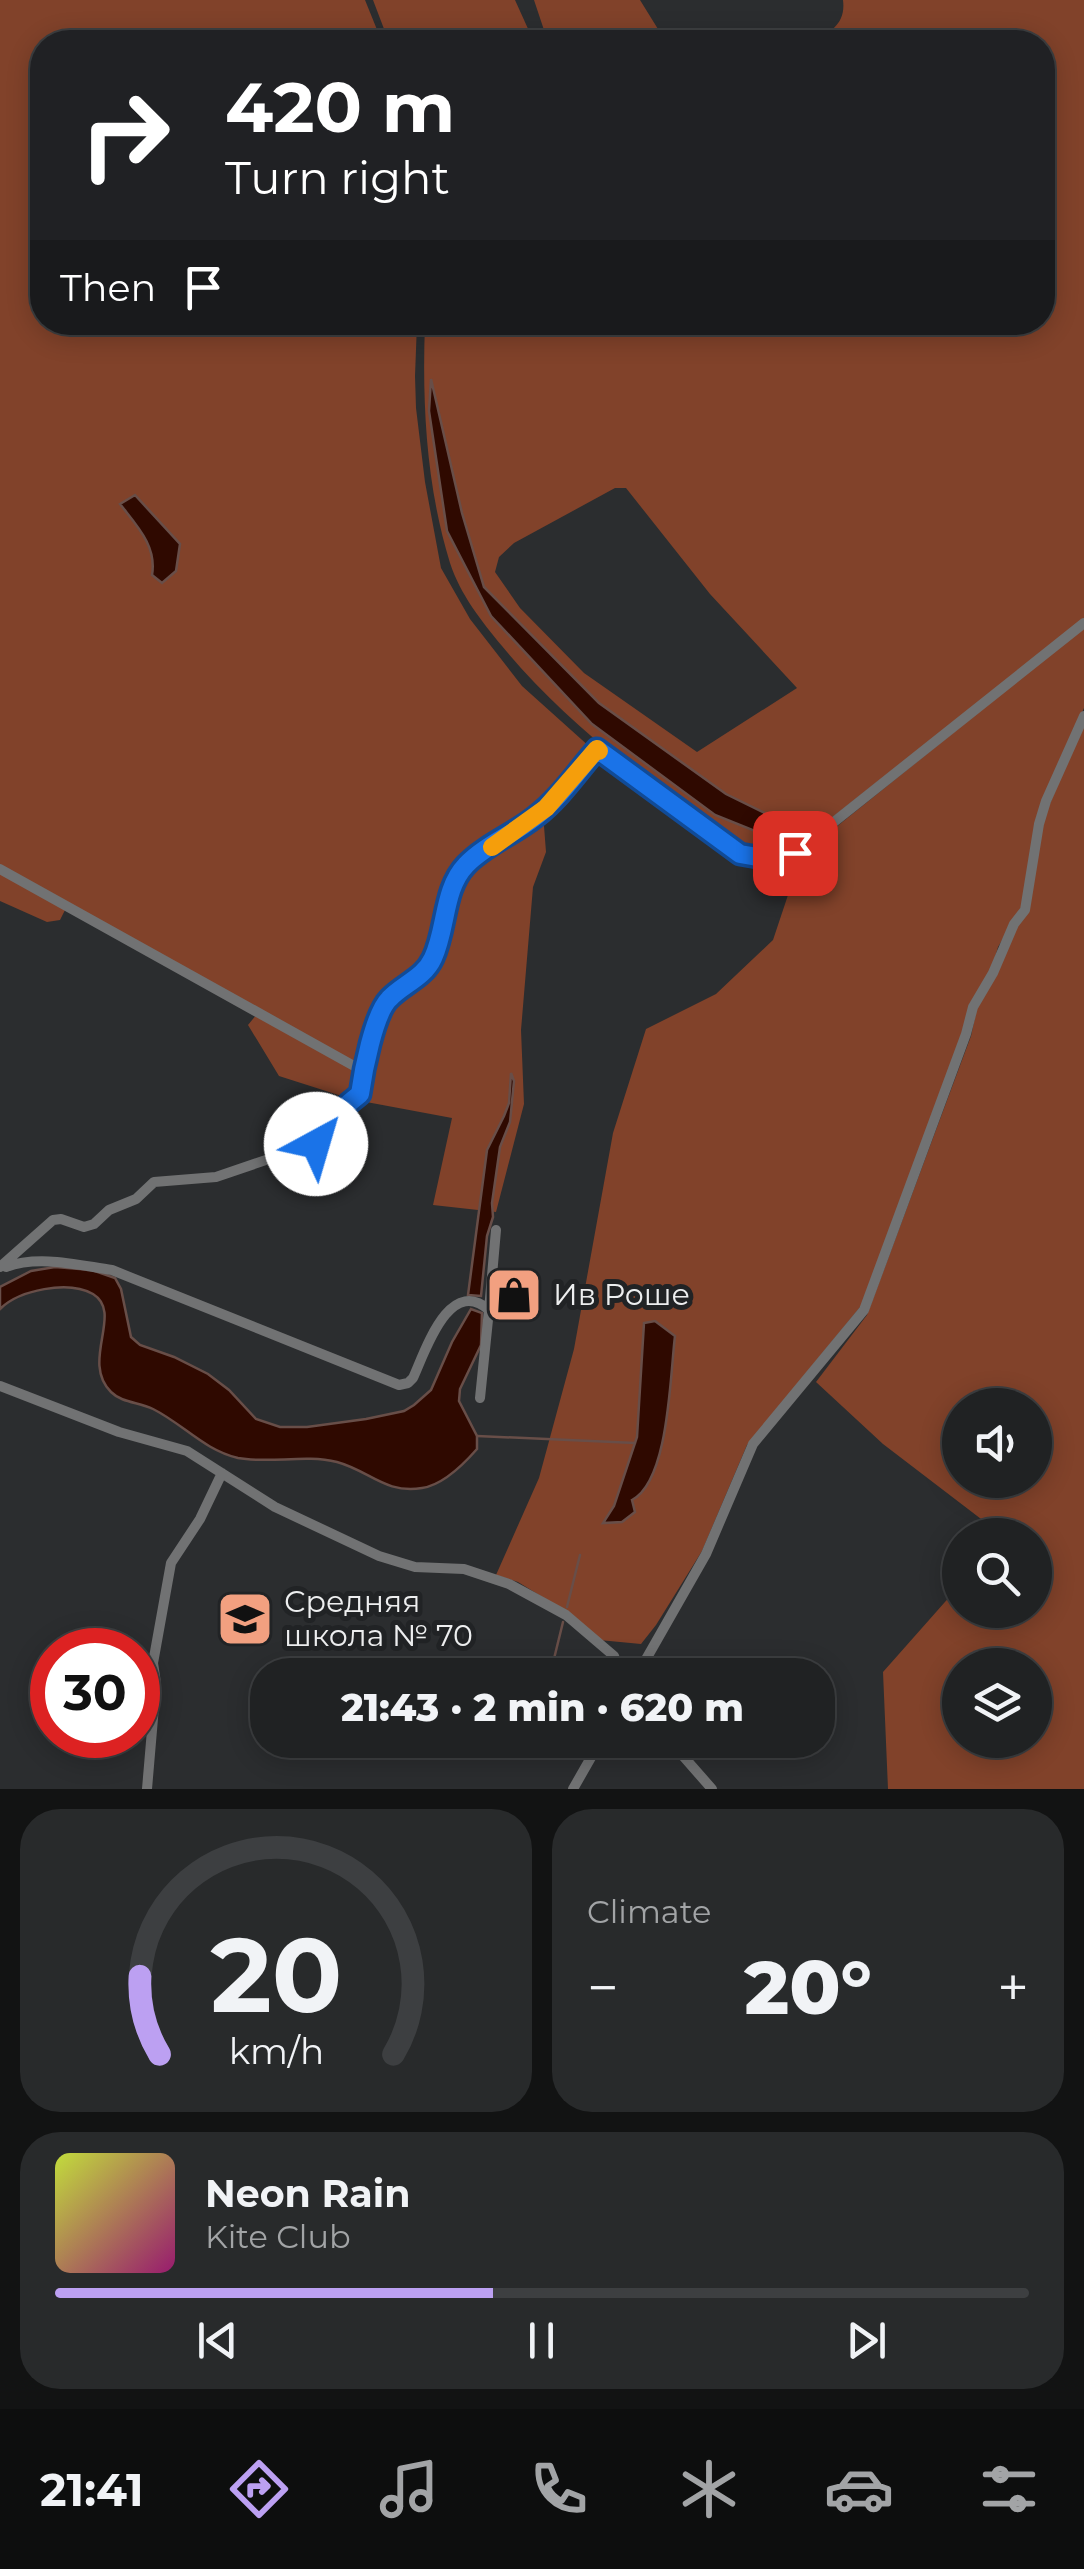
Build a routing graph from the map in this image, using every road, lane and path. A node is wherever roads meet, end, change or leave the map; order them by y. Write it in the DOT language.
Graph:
graph roads {
  1 [pos="1084,622"];
  2 [pos="1084,716"];
  3 [pos="0,870"];
  4 [pos="364,1070"];
  5 [pos="496,1230"];
  6 [pos="0,1268"];
  7 [pos="489,1310"];
  8 [pos="0,1386"];
  9 [pos="480,1398"];
  10 [pos="222,1473"];
  11 [pos="615,1658"];
  12 [pos="647,1658"];
  13 [pos="590,1758"];
  14 [pos="685,1758"];
  15 [pos="147,1789"];
  16 [pos="572,1789"];
  17 [pos="712,1789"];
  1 -- 4 [label="street"];
  2 -- 12 [label="street"];
  3 -- 4 [label="street"];
  4 -- 6 [label="street"];
  5 -- 7 [label="street"];
  6 -- 7 [label="street"];
  7 -- 9 [label="street"];
  8 -- 10 [label="street"];
  10 -- 11 [label="street"];
  10 -- 15 [label="street"];
  13 -- 16 [label="street"];
  14 -- 17 [label="street"];
}
